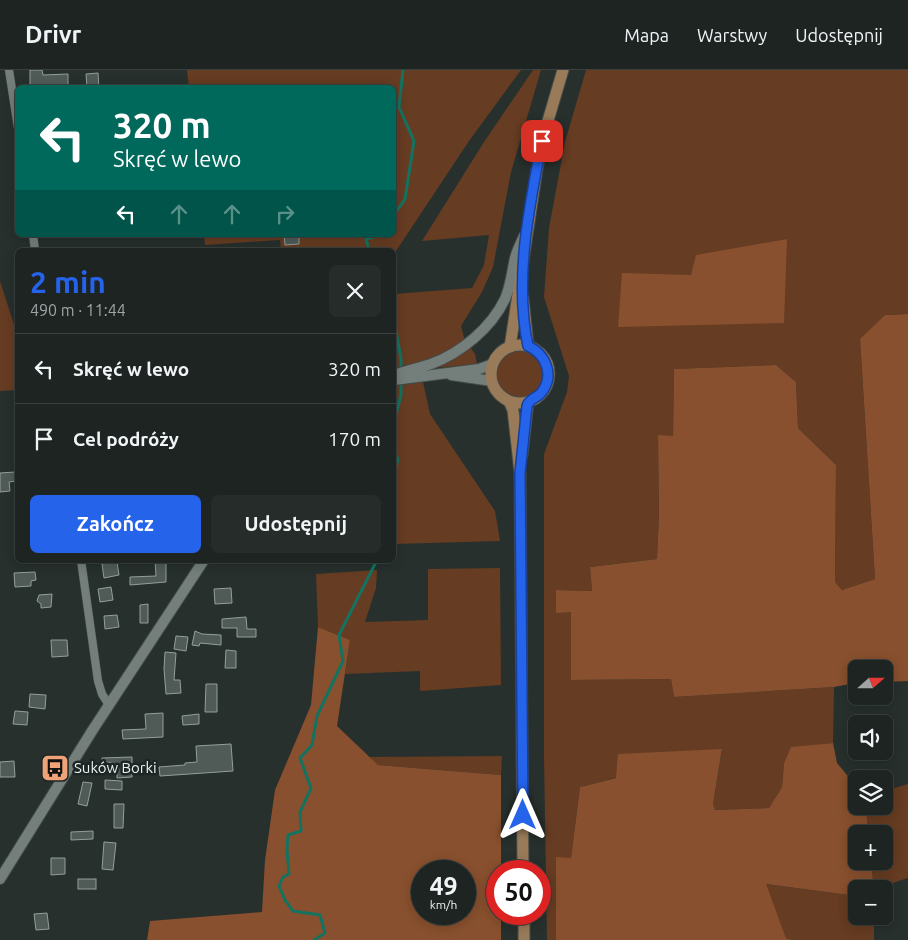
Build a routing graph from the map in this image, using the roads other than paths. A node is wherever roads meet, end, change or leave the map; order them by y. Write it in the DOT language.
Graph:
graph roads {
  1 [pos="9,70"];
  2 [pos="563,70"];
  3 [pos="15,109"];
  4 [pos="527,228"];
  5 [pos="522,273"];
  6 [pos="528,346"];
  7 [pos="510,347"];
  8 [pos="493,364"];
  9 [pos="442,374"];
  10 [pos="399,376"];
  11 [pos="492,381"];
  12 [pos="509,401"];
  13 [pos="528,402"];
  14 [pos="520,473"];
  15 [pos="81,563"];
  16 [pos="202,563"];
  17 [pos="109,705"];
  18 [pos="523,860"];
  19 [pos="0,879"];
  20 [pos="524,925"];
  21 [pos="524,940"];
  1 -- 3 [label="street"];
  2 -- 4 [label="main road"];
  4 -- 5 [label="main road"];
  4 -- 10 [label="street"];
  5 -- 6 [label="main road"];
  5 -- 7 [label="main road"];
  6 -- 7 [label="main road"];
  6 -- 13 [label="main road"];
  7 -- 8 [label="main road"];
  8 -- 9 [label="street"];
  8 -- 11 [label="main road"];
  9 -- 10 [label="street"];
  9 -- 11 [label="street"];
  11 -- 12 [label="main road"];
  12 -- 13 [label="main road"];
  12 -- 14 [label="main road"];
  13 -- 14 [label="main road"];
  14 -- 18 [label="main road"];
  15 -- 17 [label="street"];
  16 -- 17 [label="street"];
  17 -- 19 [label="street"];
  20 -- 21 [label="main road"];
}
